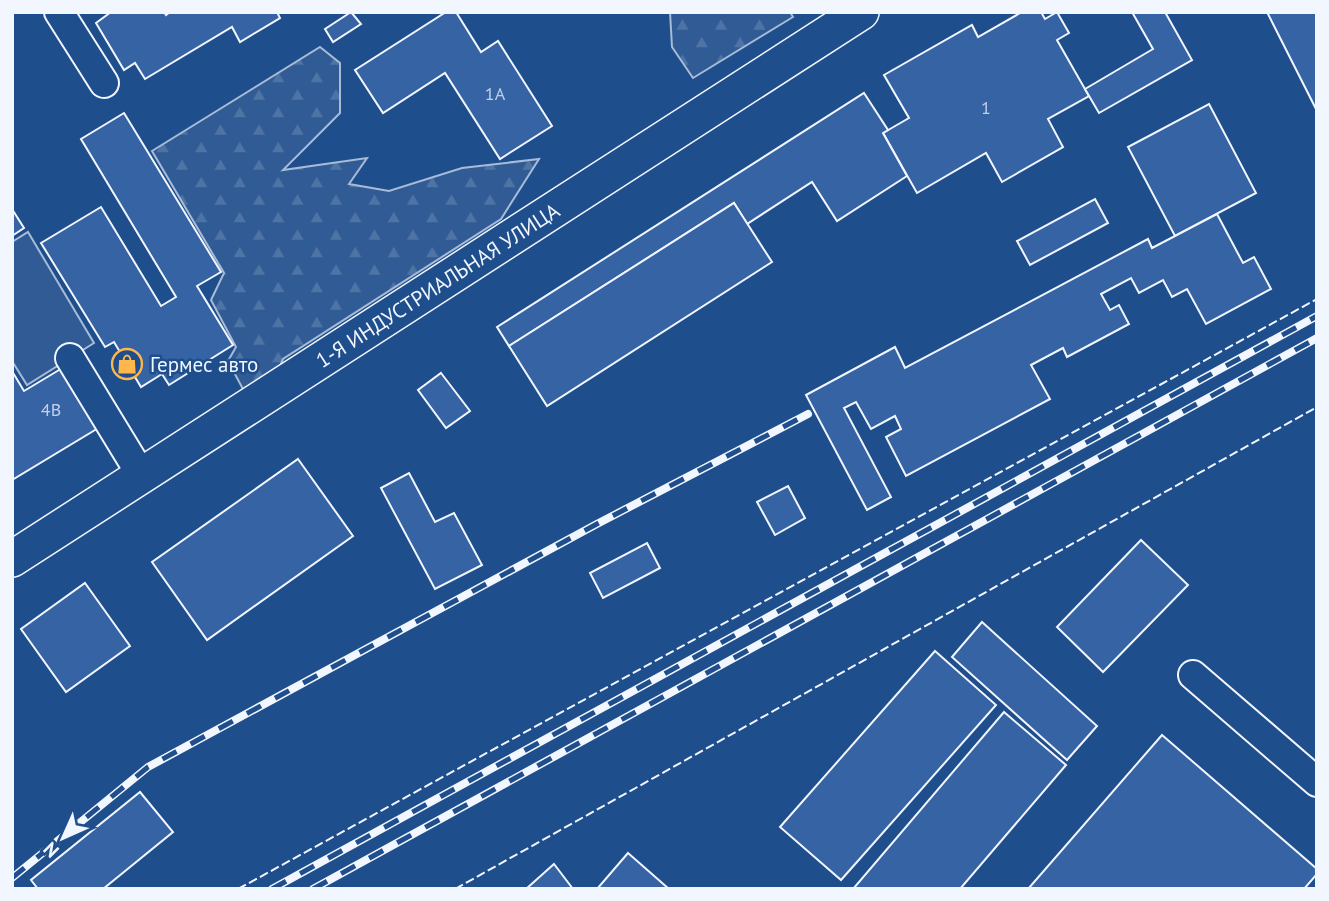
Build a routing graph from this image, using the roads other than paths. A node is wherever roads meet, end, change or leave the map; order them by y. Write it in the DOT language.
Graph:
graph roads {
  1 [pos="59,12"];
  2 [pos="848,16"];
  3 [pos="104,83"];
  4 [pos="70,358"];
  5 [pos="142,476"];
  6 [pos="12,559"];
  7 [pos="1193,675"];
  8 [pos="1317,782"];
  1 -- 3 [label="lane"];
  2 -- 5 [label="main road, 1-Я ИНДУСТРИАЛЬНАЯ УЛИЦА"];
  4 -- 5 [label="lane"];
  5 -- 6 [label="main road, 1-Я ИНДУСТРИАЛЬНАЯ УЛИЦА"];
  7 -- 8 [label="lane"];
}
